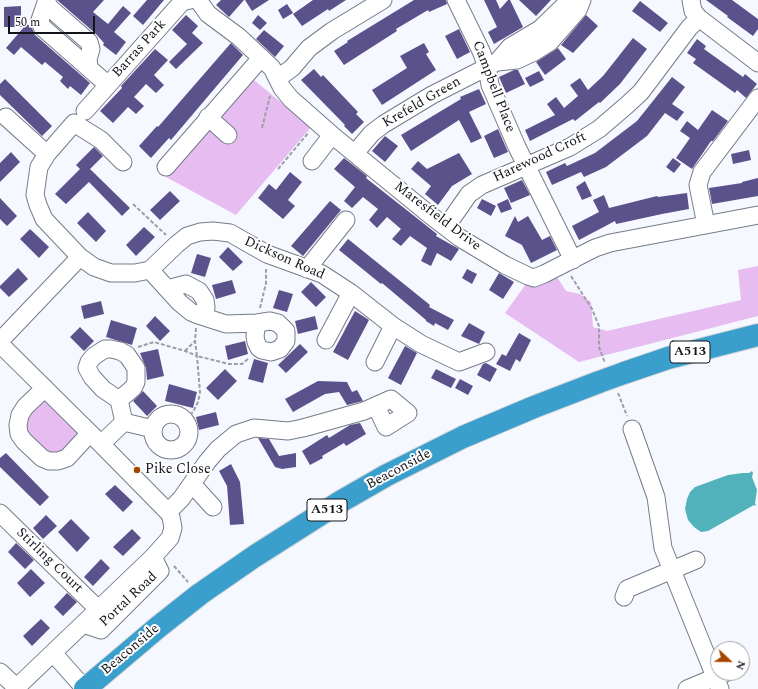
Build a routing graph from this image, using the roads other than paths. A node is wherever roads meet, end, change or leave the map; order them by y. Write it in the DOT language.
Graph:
graph roads {
  1 [pos="383,0"];
  2 [pos="456,0"];
  3 [pos="570,0"];
  4 [pos="582,0"];
  5 [pos="692,0"];
  6 [pos="46,1"];
  7 [pos="188,1"];
  8 [pos="698,18"];
  9 [pos="261,58"];
  10 [pos="758,63"];
  11 [pos="492,64"];
  12 [pos="280,83"];
  13 [pos="108,85"];
  14 [pos="758,98"];
  15 [pos="6,117"];
  16 [pos="80,117"];
  17 [pos="208,118"];
  18 [pos="228,135"];
  19 [pos="332,135"];
  20 [pos="355,153"];
  21 [pos="46,154"];
  22 [pos="312,161"];
  23 [pos="123,162"];
  24 [pos="526,165"];
  25 [pos="166,167"];
  26 [pos="758,215"];
  27 [pos="346,220"];
  28 [pos="706,225"];
  29 [pos="446,227"];
  30 [pos="80,258"];
  31 [pos="569,262"];
  32 [pos="307,269"];
  33 [pos="150,270"];
  34 [pos="350,293"];
  35 [pos="256,323"];
  36 [pos="393,326"];
  37 [pos="758,335"];
  38 [pos="326,340"];
  39 [pos="0,341"];
  40 [pos="0,344"];
  41 [pos="486,352"];
  42 [pos="375,362"];
  43 [pos="45,388"];
  44 [pos="119,400"];
  45 [pos="376,406"];
  46 [pos="124,422"];
  47 [pos="153,429"];
  48 [pos="632,429"];
  49 [pos="96,438"];
  50 [pos="192,484"];
  51 [pos="213,506"];
  52 [pos="0,513"];
  53 [pos="169,514"];
  54 [pos="153,557"];
  55 [pos="696,560"];
  56 [pos="672,570"];
  57 [pos="624,597"];
  58 [pos="98,609"];
  59 [pos="83,624"];
  60 [pos="53,653"];
  61 [pos="710,657"];
  62 [pos="0,672"];
  63 [pos="716,681"];
  64 [pos="16,688"];
  65 [pos="85,689"];
  66 [pos="687,689"];
  1 -- 12 [label="street"];
  2 -- 11 [label="street, Campbell Place"];
  3 -- 11 [label="street, Krefeld Green"];
  4 -- 11 [label="street, Krefeld Green"];
  5 -- 8 [label="street"];
  6 -- 13 [label="street"];
  7 -- 9 [label="street, Maresfield Drive"];
  7 -- 13 [label="street, Barras Park"];
  8 -- 10 [label="street"];
  8 -- 24 [label="street, Harewood Croft"];
  9 -- 12 [label="street, Maresfield Drive"];
  9 -- 17 [label="street"];
  11 -- 20 [label="street, Krefeld Green"];
  11 -- 24 [label="street, Campbell Place"];
  12 -- 19 [label="street, Maresfield Drive"];
  13 -- 16 [label="street, Barras Park"];
  14 -- 28 [label="street"];
  15 -- 21 [label="street"];
  16 -- 21 [label="street"];
  16 -- 23 [label="street"];
  17 -- 18 [label="street"];
  17 -- 25 [label="street"];
  19 -- 20 [label="street, Maresfield Drive"];
  19 -- 22 [label="street"];
  20 -- 29 [label="street, Maresfield Drive"];
  21 -- 30 [label="street"];
  24 -- 29 [label="street, Harewood Croft"];
  24 -- 31 [label="street, Campbell Place"];
  26 -- 28 [label="street, Maresfield Drive"];
  27 -- 32 [label="street"];
  28 -- 31 [label="street, Maresfield Drive"];
  29 -- 31 [label="street, Maresfield Drive"];
  30 -- 33 [label="street"];
  30 -- 39 [label="street"];
  32 -- 33 [label="street, Dickson Road"];
  32 -- 34 [label="street, Dickson Road"];
  33 -- 35 [label="street"];
  34 -- 36 [label="street, Dickson Road"];
  34 -- 38 [label="street"];
  35 -- 35 [label="street"];
  36 -- 41 [label="street, Dickson Road"];
  36 -- 42 [label="street"];
  37 -- 65 [label="highway, Beaconside / A513"];
  40 -- 43 [label="street"];
  43 -- 49 [label="street"];
  43 -- 49 [label="street"];
  44 -- 44 [label="street"];
  44 -- 46 [label="street"];
  45 -- 50 [label="street"];
  46 -- 47 [label="street"];
  46 -- 49 [label="street"];
  47 -- 47 [label="street"];
  48 -- 56 [label="street"];
  49 -- 53 [label="street"];
  50 -- 51 [label="street"];
  50 -- 53 [label="street"];
  52 -- 58 [label="street, Stirling Court"];
  53 -- 54 [label="street, Portal Road"];
  54 -- 58 [label="street, Portal Road"];
  54 -- 59 [label="street, Portal Road"];
  55 -- 56 [label="street"];
  56 -- 57 [label="street"];
  56 -- 61 [label="street"];
  58 -- 59 [label="street, Portal Road"];
  59 -- 60 [label="street, Portal Road"];
  60 -- 64 [label="street, Portal Road"];
  60 -- 65 [label="street"];
  62 -- 64 [label="street"];
  63 -- 66 [label="street"];
}
